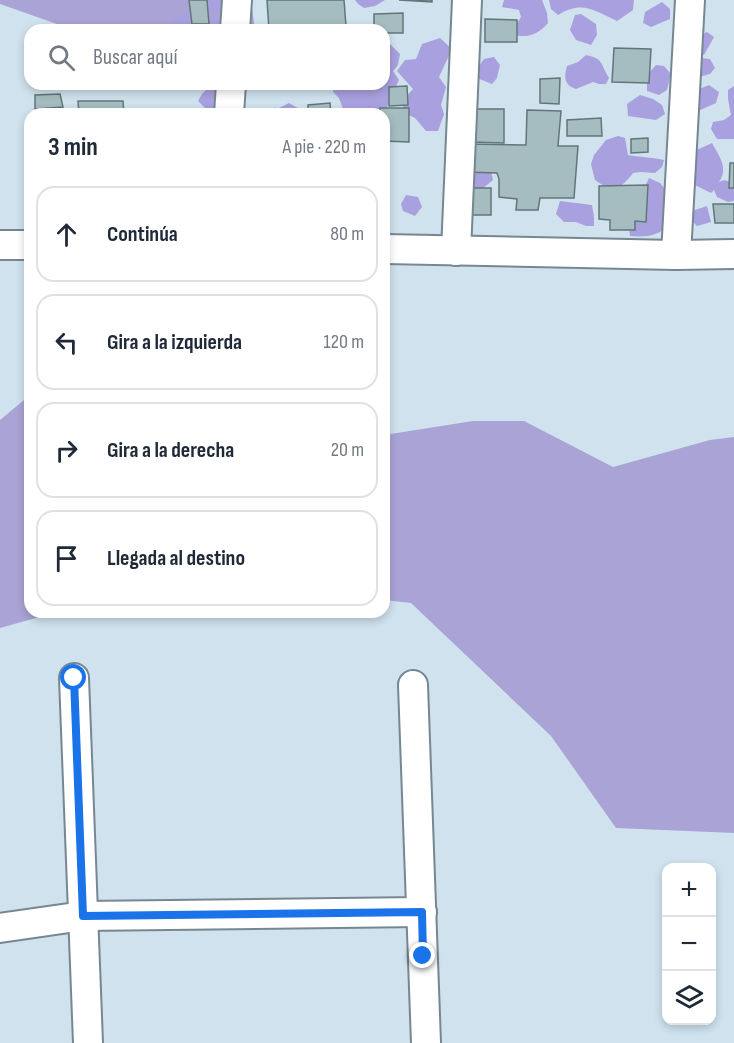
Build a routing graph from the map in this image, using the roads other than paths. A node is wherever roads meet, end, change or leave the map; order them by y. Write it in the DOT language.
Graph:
graph roads {
  1 [pos="237,0"];
  2 [pos="467,0"];
  3 [pos="690,0"];
  4 [pos="235,24"];
  5 [pos="231,90"];
  6 [pos="229,108"];
  7 [pos="0,245"];
  8 [pos="24,245"];
  9 [pos="390,249"];
  10 [pos="456,251"];
  11 [pos="734,254"];
  12 [pos="676,255"];
  13 [pos="74,678"];
  14 [pos="414,685"];
  15 [pos="422,912"];
  16 [pos="83,916"];
  17 [pos="0,928"];
  18 [pos="88,1043"];
  19 [pos="426,1043"];
  1 -- 4 [label="street"];
  2 -- 10 [label="street"];
  3 -- 12 [label="street"];
  5 -- 6 [label="street"];
  7 -- 8 [label="street"];
  9 -- 10 [label="street"];
  10 -- 12 [label="street"];
  11 -- 12 [label="street"];
  13 -- 16 [label="street"];
  14 -- 15 [label="street"];
  15 -- 16 [label="street"];
  15 -- 19 [label="street"];
  16 -- 17 [label="street"];
  16 -- 18 [label="street"];
}
